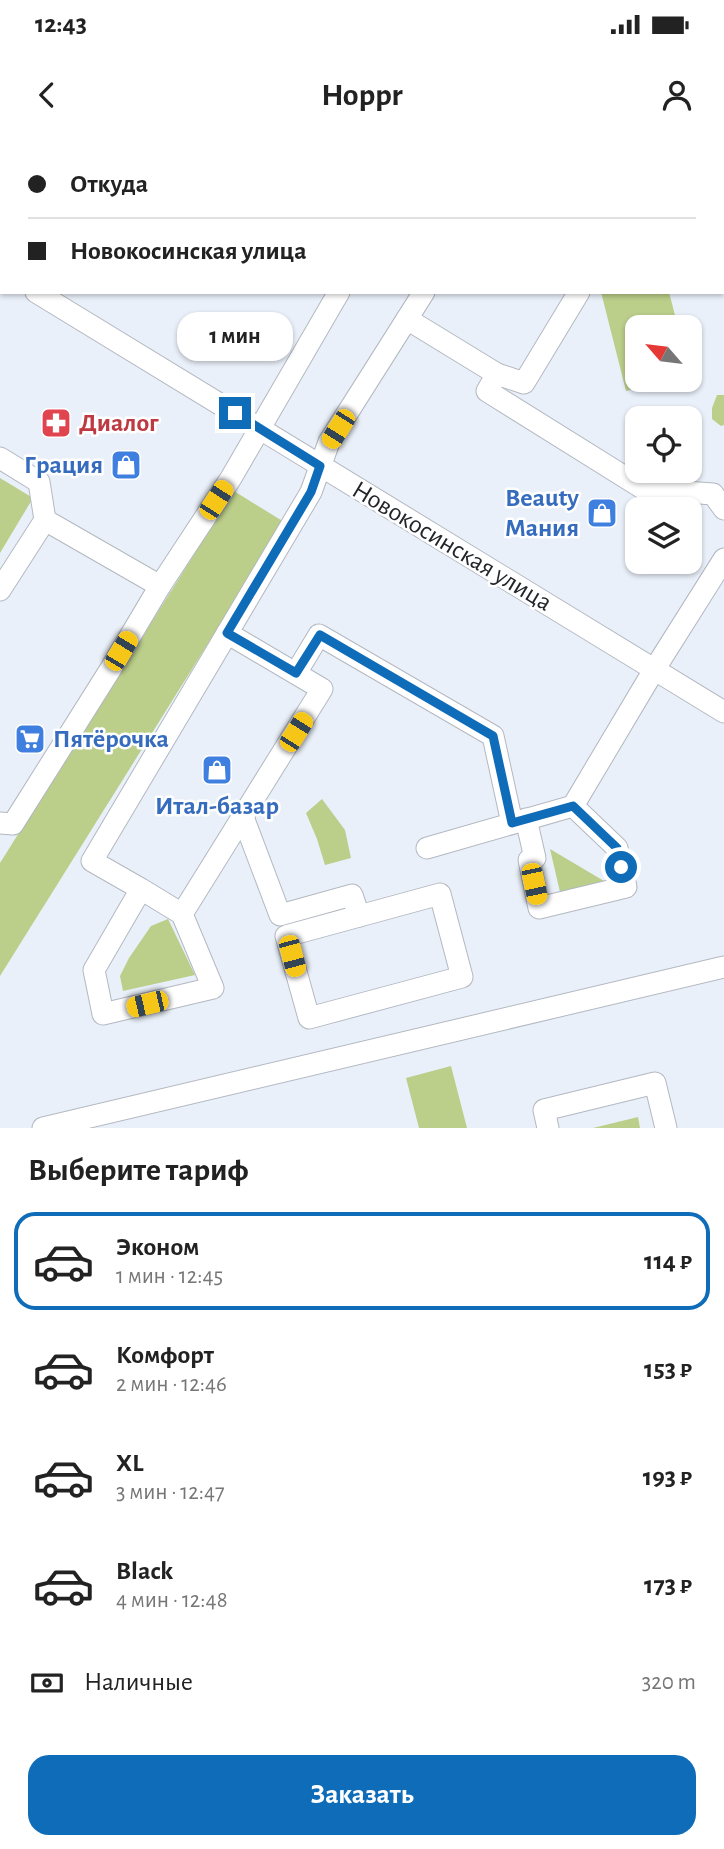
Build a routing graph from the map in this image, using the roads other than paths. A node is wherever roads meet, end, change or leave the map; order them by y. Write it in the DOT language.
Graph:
graph roads {
  1 [pos="39,294"];
  2 [pos="338,294"];
  3 [pos="423,294"];
  4 [pos="578,294"];
  5 [pos="407,319"];
  6 [pos="497,374"];
  7 [pos="259,428"];
  8 [pos="0,458"];
  9 [pos="320,466"];
  10 [pos="724,509"];
  11 [pos="46,520"];
  12 [pos="724,559"];
  13 [pos="160,586"];
  14 [pos="0,590"];
  15 [pos="227,633"];
  16 [pos="654,670"];
  17 [pos="296,673"];
  18 [pos="724,712"];
  19 [pos="573,806"];
  20 [pos="243,817"];
  21 [pos="519,821"];
  22 [pos="0,823"];
  23 [pos="427,848"];
  24 [pos="141,890"];
  25 [pos="182,914"];
  26 [pos="359,916"];
  27 [pos="724,967"];
  28 [pos="43,1128"];
  29 [pos="548,1128"];
  30 [pos="666,1128"];
  1 -- 7 [label="street, Новокосинская улица"];
  2 -- 7 [label="street"];
  3 -- 5 [label="street"];
  4 -- 6 [label="street"];
  5 -- 6 [label="street"];
  5 -- 9 [label="street"];
  6 -- 10 [label="street"];
  7 -- 9 [label="street, Новокосинская улица"];
  7 -- 13 [label="street"];
  8 -- 11 [label="street"];
  9 -- 15 [label="street"];
  9 -- 16 [label="street, Новокосинская улица"];
  11 -- 13 [label="street"];
  11 -- 14 [label="street"];
  12 -- 16 [label="street"];
  13 -- 22 [label="street"];
  15 -- 17 [label="street"];
  15 -- 24 [label="street"];
  16 -- 18 [label="street, Новокосинская улица"];
  16 -- 19 [label="street"];
  17 -- 20 [label="street"];
  17 -- 21 [label="street"];
  19 -- 21 [label="street"];
  19 -- 21 [label="street"];
  20 -- 25 [label="street"];
  20 -- 26 [label="street"];
  21 -- 23 [label="street"];
  24 -- 25 [label="street"];
  24 -- 25 [label="street"];
  26 -- 26 [label="street"];
  27 -- 28 [label="street"];
  29 -- 30 [label="street"];
}
